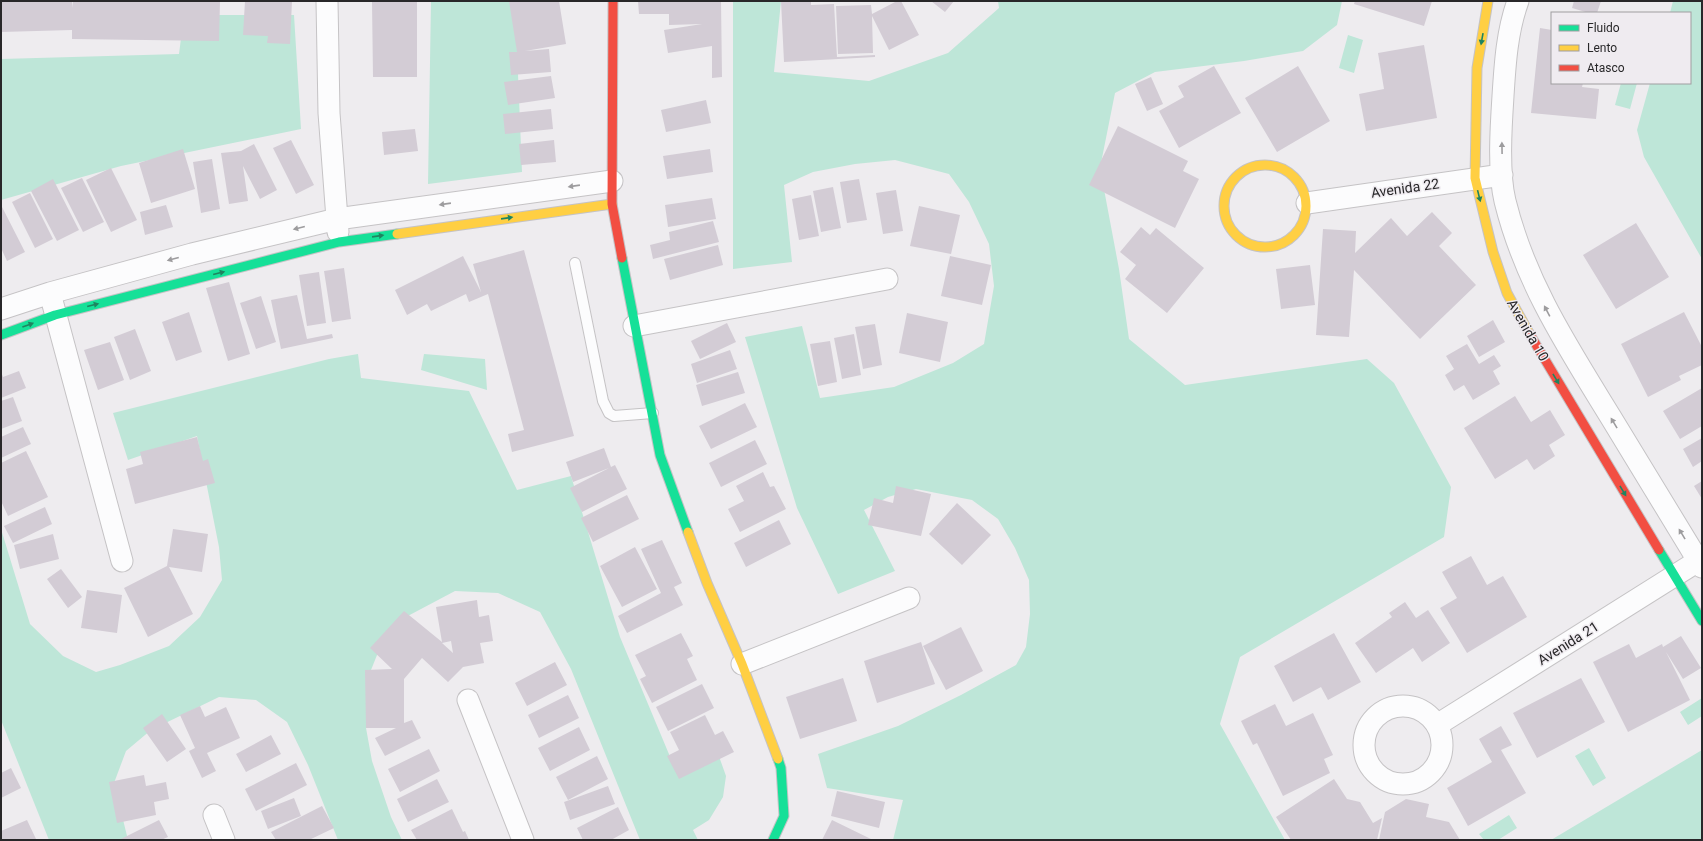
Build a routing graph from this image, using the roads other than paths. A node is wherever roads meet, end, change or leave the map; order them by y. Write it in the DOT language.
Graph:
graph roads {
  1 [pos="327,1"];
  2 [pos="614,1"];
  3 [pos="1488,1"];
  4 [pos="1518,1"];
  5 [pos="1502,175"];
  6 [pos="1475,178"];
  7 [pos="612,181"];
  8 [pos="1307,203"];
  9 [pos="612,204"];
  10 [pos="337,219"];
  11 [pos="339,242"];
  12 [pos="575,263"];
  13 [pos="888,279"];
  14 [pos="50,293"];
  15 [pos="1,309"];
  16 [pos="55,315"];
  17 [pos="634,326"];
  18 [pos="1,335"];
  19 [pos="653,413"];
  20 [pos="122,561"];
  21 [pos="1700,564"];
  22 [pos="1674,576"];
  23 [pos="909,598"];
  24 [pos="1702,621"];
  25 [pos="742,664"];
  26 [pos="468,700"];
  27 [pos="1437,725"];
  28 [pos="214,815"];
  29 [pos="224,840"];
  30 [pos="524,840"];
  31 [pos="773,840"];
  1 -- 10 [label="street"];
  2 -- 7 [label="street"];
  3 -- 6 [label="street, Avenida 10, one-way"];
  5 -- 4 [label="street, Avenida 10, one-way"];
  5 -- 6 [label="street, Avenida 22"];
  21 -- 5 [label="street, Avenida 10, one-way"];
  6 -- 8 [label="street, Avenida 22"];
  6 -- 22 [label="street, Avenida 10, one-way"];
  7 -- 9 [label="street"];
  7 -- 10 [label="street, one-way"];
  8 -- 8 [label="street"];
  11 -- 9 [label="street, one-way"];
  9 -- 17 [label="street"];
  10 -- 11 [label="street"];
  10 -- 14 [label="street, one-way"];
  16 -- 11 [label="street, one-way"];
  12 -- 19 [label="lane"];
  13 -- 17 [label="street"];
  14 -- 15 [label="street"];
  14 -- 16 [label="street"];
  18 -- 16 [label="street, one-way"];
  16 -- 20 [label="street"];
  17 -- 19 [label="street"];
  19 -- 25 [label="street"];
  21 -- 22 [label="street, Avenida 21"];
  22 -- 24 [label="street, Avenida 10"];
  22 -- 27 [label="street, Avenida 21"];
  23 -- 25 [label="street"];
  25 -- 31 [label="street"];
  26 -- 30 [label="street"];
  28 -- 29 [label="street"];
}
